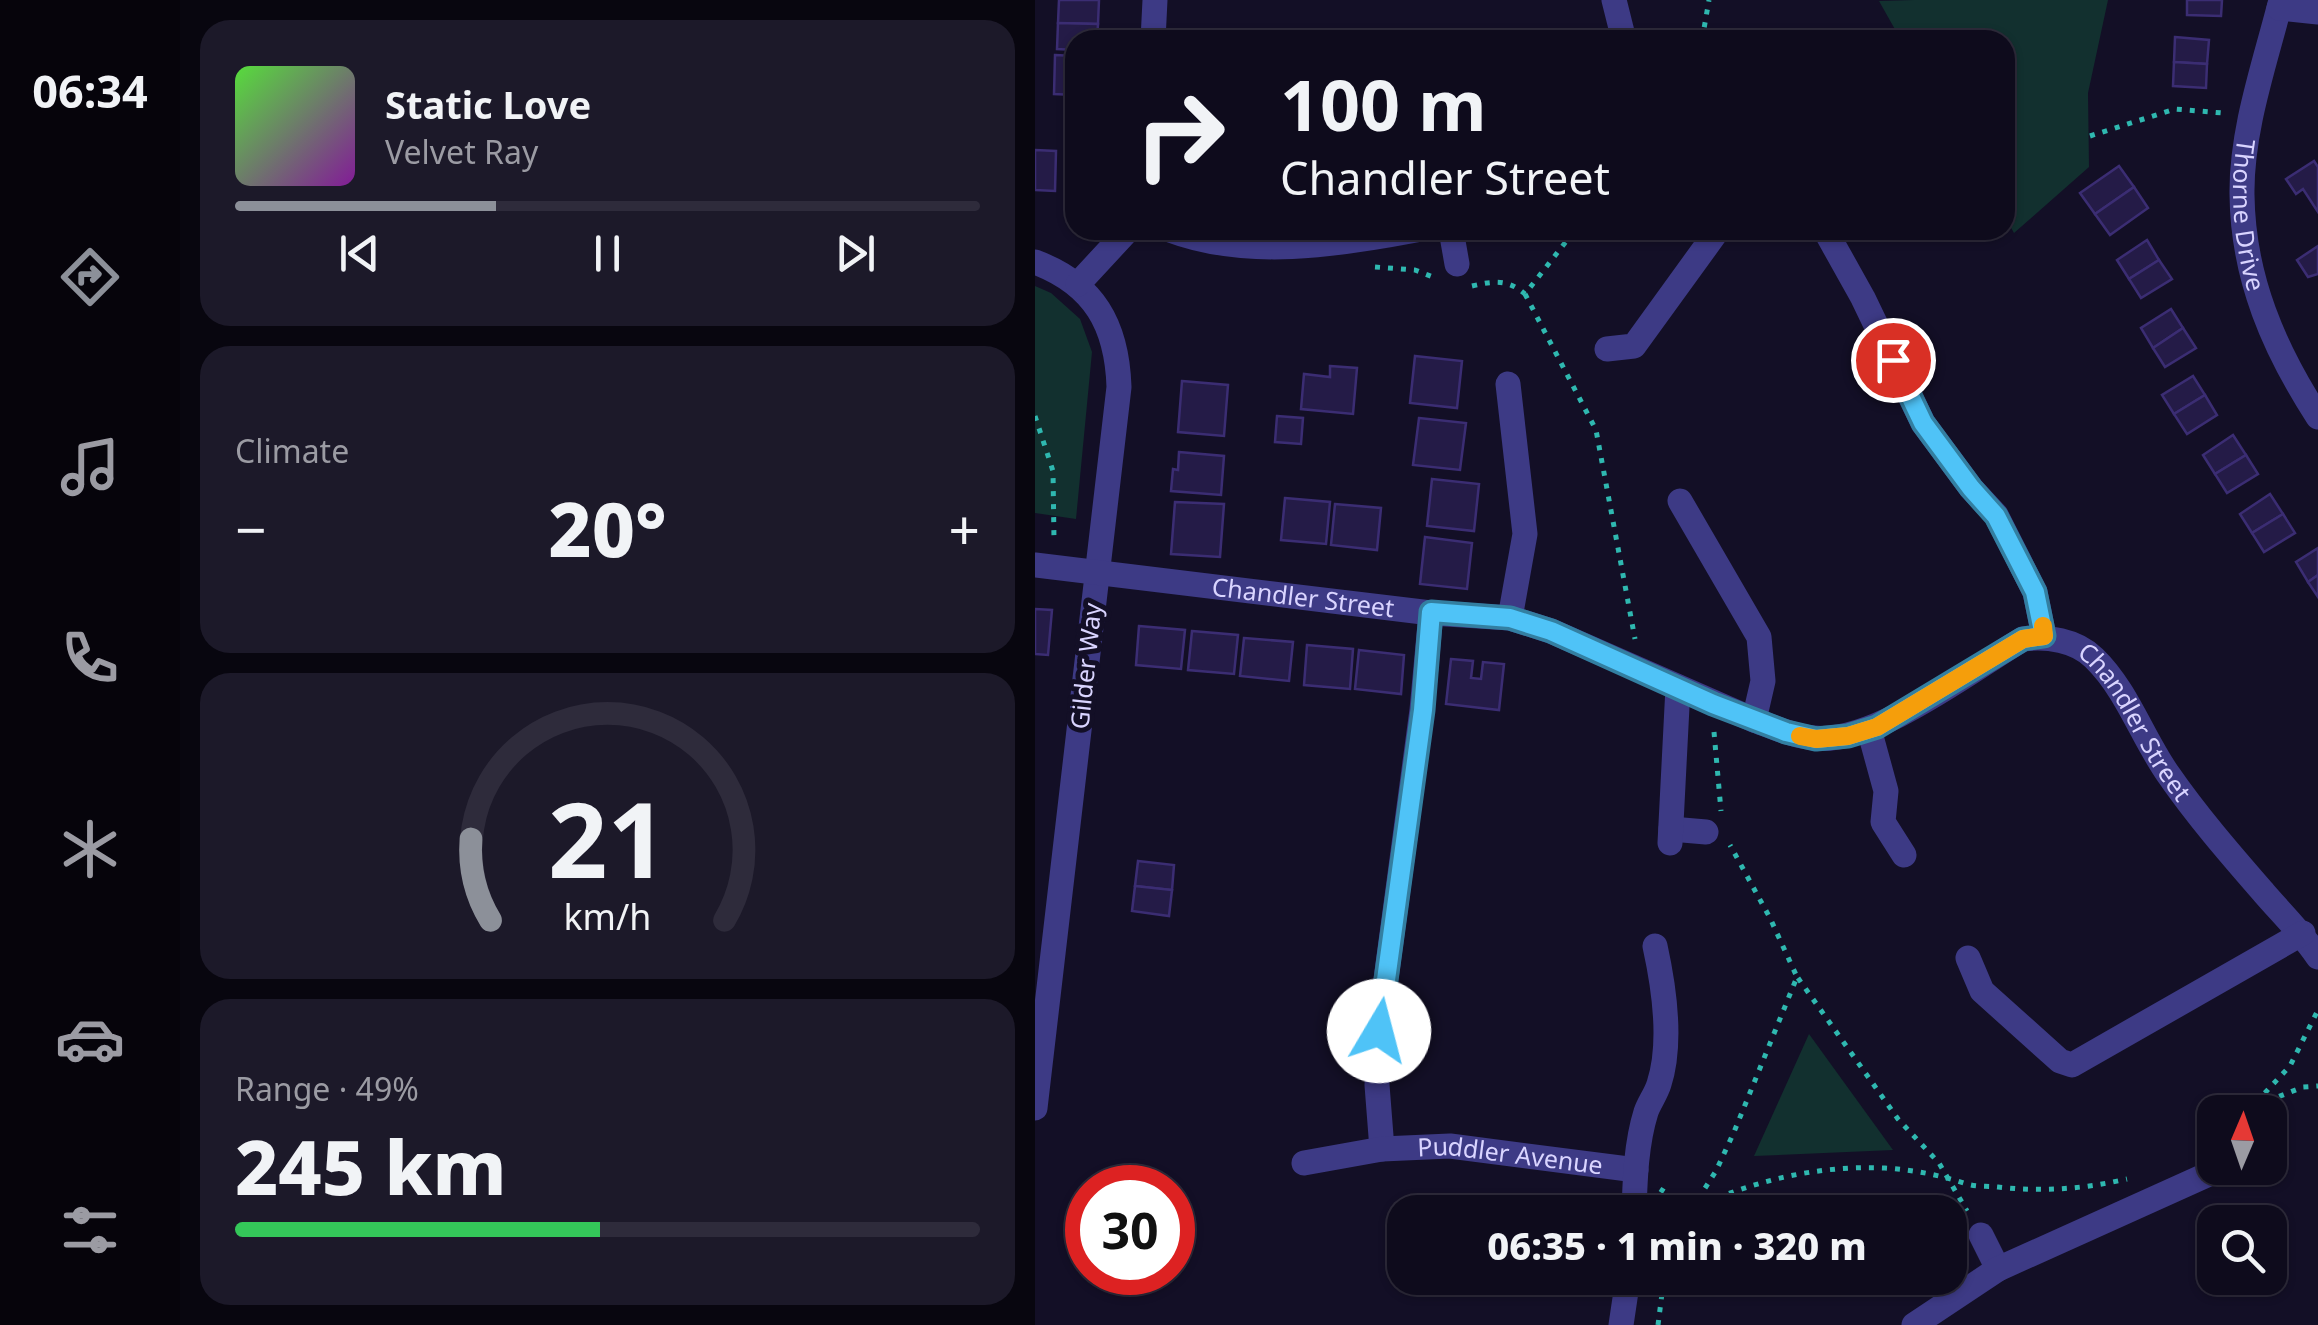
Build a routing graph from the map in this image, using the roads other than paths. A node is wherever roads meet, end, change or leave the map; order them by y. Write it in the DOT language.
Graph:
graph roads {
  1 [pos="1155,0"];
  2 [pos="1614,0"];
  3 [pos="2280,4"];
  4 [pos="2318,12"];
  5 [pos="1154,30"];
  6 [pos="1621,30"];
  7 [pos="1120,240"];
  8 [pos="1198,240"];
  9 [pos="1363,240"];
  10 [pos="1453,240"];
  11 [pos="1711,240"];
  12 [pos="1831,240"];
  13 [pos="1035,262"];
  14 [pos="1457,264"];
  15 [pos="1078,284"];
  16 [pos="1607,350"];
  17 [pos="1509,384"];
  18 [pos="2318,417"];
  19 [pos="1680,501"];
  20 [pos="1043,565"];
  21 [pos="1097,572"];
  22 [pos="1431,612"];
  23 [pos="1510,618"];
  24 [pos="2044,636"];
  25 [pos="1678,687"];
  26 [pos="1754,720"];
  27 [pos="1869,730"];
  28 [pos="1718,832"];
  29 [pos="1904,856"];
  30 [pos="2303,934"];
  31 [pos="1655,946"];
  32 [pos="2318,957"];
  33 [pos="1968,958"];
  34 [pos="1042,966"];
  35 [pos="1035,1108"];
  36 [pos="1382,1149"];
  37 [pos="1303,1163"];
  38 [pos="1637,1170"];
  39 [pos="2197,1179"];
  40 [pos="1635,1195"];
  41 [pos="1981,1235"];
  42 [pos="1998,1269"];
  43 [pos="1625,1295"];
  44 [pos="1621,1325"];
  45 [pos="1914,1325"];
  1 -- 5 [label="street"];
  2 -- 6 [label="street"];
  3 -- 4 [label="street"];
  3 -- 18 [label="street, Thorne Drive"];
  7 -- 15 [label="street"];
  8 -- 9 [label="street"];
  10 -- 14 [label="street"];
  11 -- 16 [label="street"];
  12 -- 24 [label="street"];
  13 -- 15 [label="street, Gilder Way"];
  15 -- 21 [label="street, Gilder Way"];
  17 -- 23 [label="street"];
  19 -- 26 [label="street"];
  20 -- 21 [label="street, Chandler Street"];
  21 -- 22 [label="street, Chandler Street"];
  21 -- 34 [label="street, Gilder Way"];
  22 -- 23 [label="street, Chandler Street"];
  22 -- 36 [label="street, Puddler Avenue"];
  23 -- 25 [label="street, Chandler Street"];
  24 -- 27 [label="street, Chandler Street"];
  24 -- 30 [label="street, Chandler Street"];
  25 -- 26 [label="street, Chandler Street"];
  25 -- 28 [label="street"];
  26 -- 27 [label="street, Chandler Street"];
  27 -- 29 [label="street"];
  30 -- 32 [label="street, Chandler Street"];
  30 -- 33 [label="street"];
  31 -- 38 [label="street, Puddler Avenue"];
  34 -- 35 [label="street, Gilder Way"];
  36 -- 37 [label="street, Puddler Avenue"];
  36 -- 38 [label="street, Puddler Avenue"];
  38 -- 40 [label="street, Puddler Avenue"];
  39 -- 42 [label="street"];
  41 -- 42 [label="street"];
  42 -- 45 [label="street"];
  43 -- 44 [label="street"];
}
